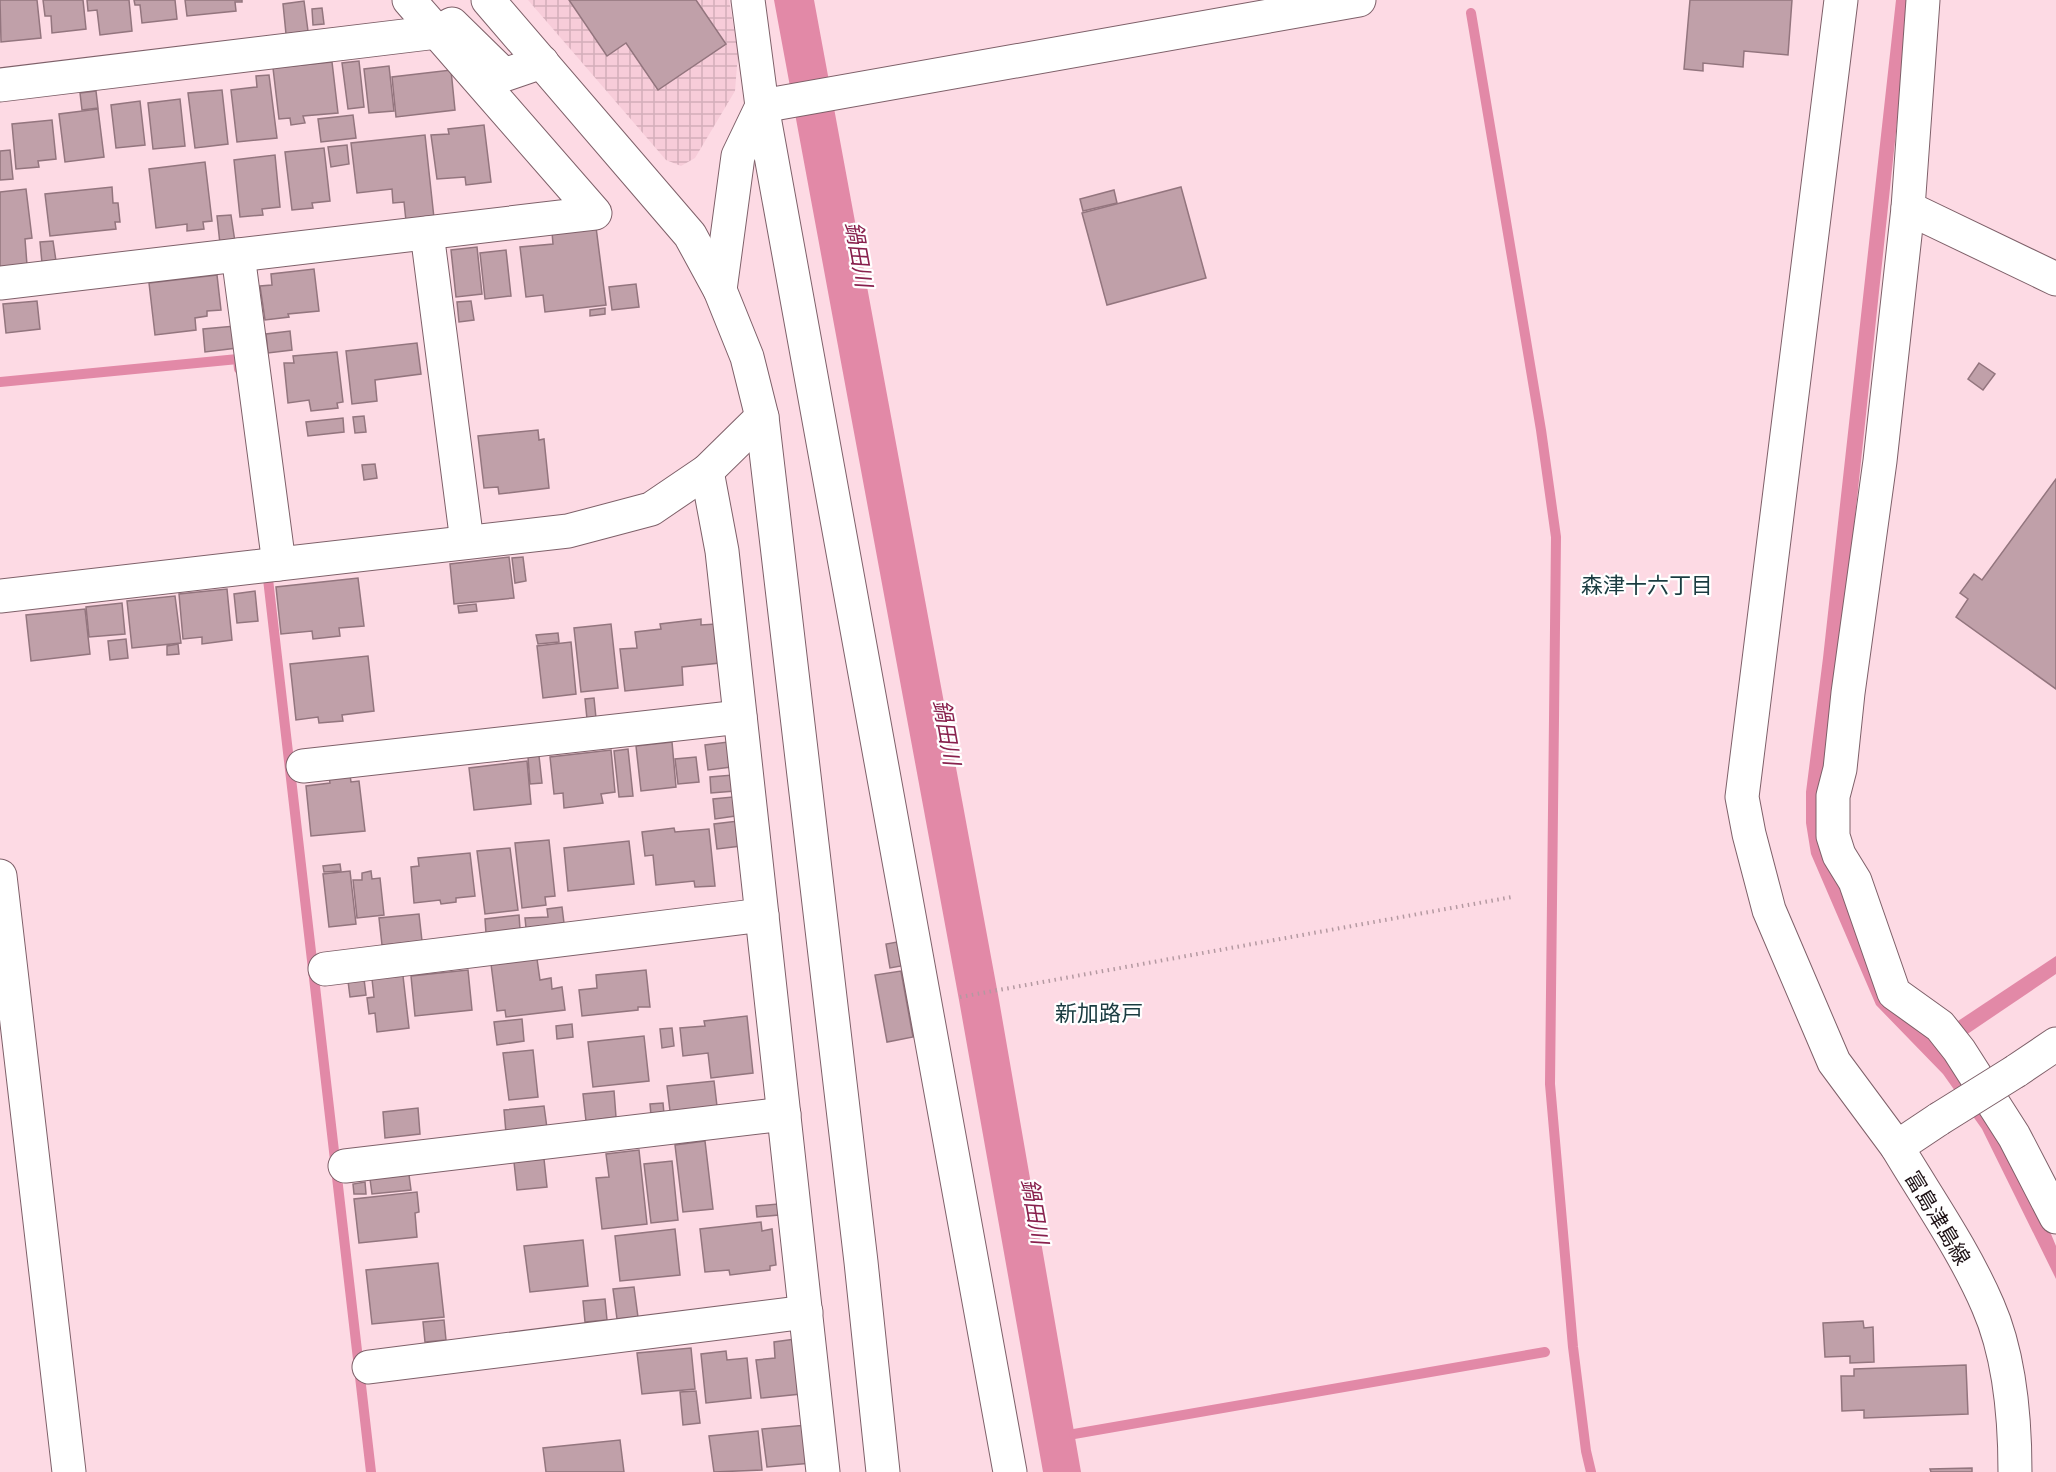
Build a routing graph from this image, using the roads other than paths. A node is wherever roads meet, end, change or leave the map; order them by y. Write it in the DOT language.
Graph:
graph roads {
  1 [pos="409,0"];
  2 [pos="488,0"];
  3 [pos="748,0"];
  4 [pos="1359,0"];
  5 [pos="1841,0"];
  6 [pos="1923,0"];
  7 [pos="437,32"];
  8 [pos="542,62"];
  9 [pos="0,85"];
  10 [pos="771,104"];
  11 [pos="1908,208"];
  12 [pos="427,233"];
  13 [pos="238,255"];
  14 [pos="2056,279"];
  15 [pos="0,283"];
  16 [pos="720,290"];
  17 [pos="762,417"];
  18 [pos="707,471"];
  19 [pos="467,543"];
  20 [pos="279,564"];
  21 [pos="0,596"];
  22 [pos="740,717"];
  23 [pos="303,766"];
  24 [pos="0,876"];
  25 [pos="762,915"];
  26 [pos="325,969"];
  27 [pos="2056,1044"];
  28 [pos="784,1114"];
  29 [pos="1897,1148"];
  30 [pos="345,1166"];
  31 [pos="2056,1217"];
  32 [pos="806,1312"];
  33 [pos="369,1367"];
  34 [pos="69,1472"];
  35 [pos="823,1472"];
  36 [pos="883,1472"];
  37 [pos="1010,1472"];
  38 [pos="2015,1472"];
  1 -- 7 [label="street"];
  2 -- 8 [label="street"];
  3 -- 10 [label="street"];
  4 -- 10 [label="street"];
  5 -- 29 [label="street"];
  6 -- 11 [label="street"];
  7 -- 8 [label="street"];
  7 -- 9 [label="street"];
  7 -- 12 [label="street"];
  8 -- 16 [label="street"];
  10 -- 16 [label="street"];
  10 -- 37 [label="street"];
  11 -- 14 [label="street"];
  11 -- 31 [label="street"];
  12 -- 13 [label="street"];
  12 -- 19 [label="street"];
  13 -- 15 [label="street"];
  13 -- 20 [label="street"];
  16 -- 17 [label="street"];
  17 -- 18 [label="street"];
  17 -- 36 [label="street"];
  18 -- 19 [label="street"];
  18 -- 22 [label="street"];
  19 -- 20 [label="street"];
  20 -- 21 [label="street"];
  22 -- 23 [label="street"];
  22 -- 25 [label="street"];
  24 -- 34 [label="street"];
  25 -- 26 [label="street"];
  25 -- 28 [label="street"];
  27 -- 29 [label="street, 富島津島線, bridge"];
  28 -- 30 [label="street"];
  28 -- 32 [label="street"];
  29 -- 38 [label="street, 富島津島線"];
  32 -- 33 [label="street"];
  32 -- 35 [label="street"];
}
